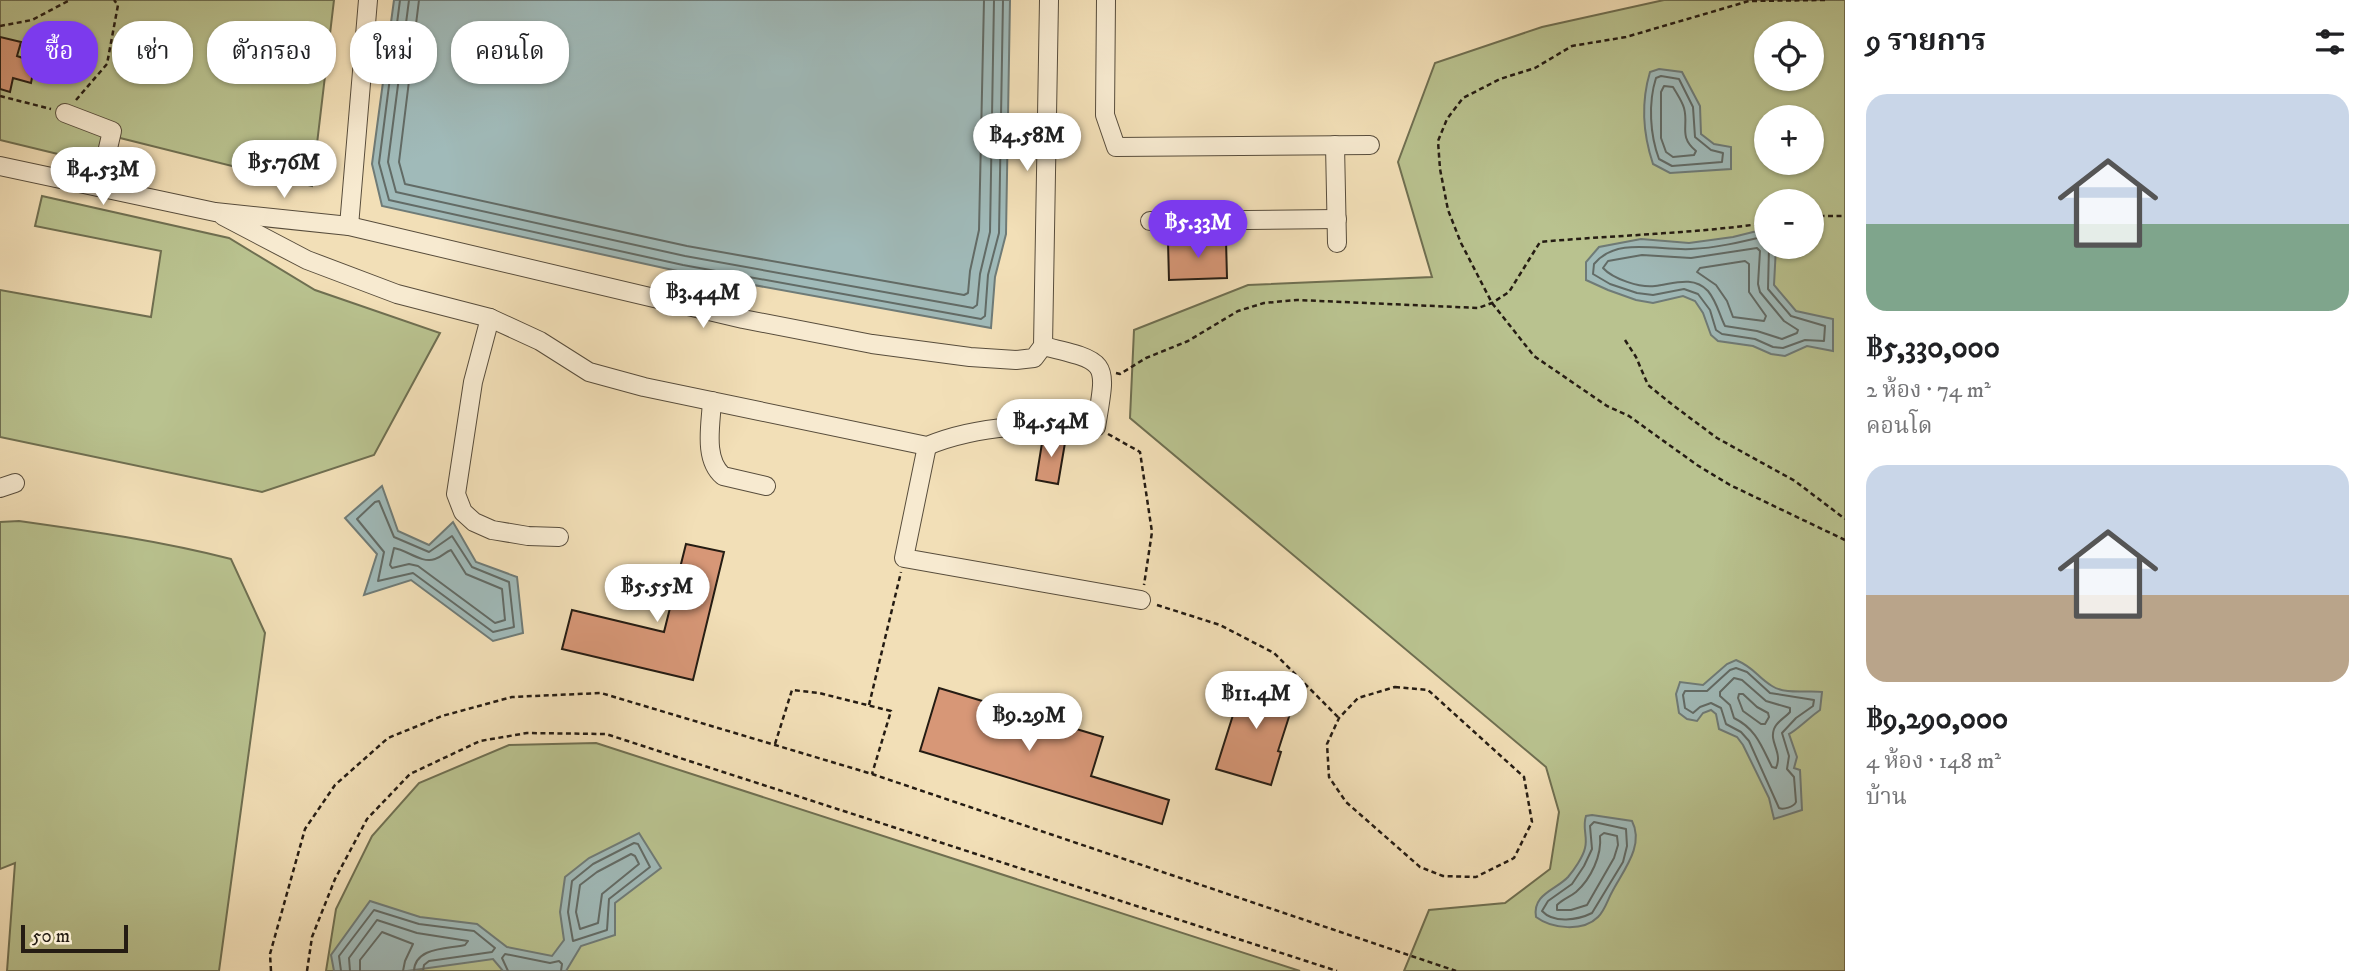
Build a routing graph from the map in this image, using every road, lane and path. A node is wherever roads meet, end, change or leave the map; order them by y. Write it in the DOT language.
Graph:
graph roads {
  1 [pos="70,0"];
  2 [pos="114,0"];
  3 [pos="368,0"];
  4 [pos="1049,0"];
  5 [pos="1106,0"];
  6 [pos="1825,0"];
  7 [pos="0,26"];
  8 [pos="0,96"];
  9 [pos="65,113"];
  10 [pos="1335,145"];
  11 [pos="1370,145"];
  12 [pos="0,166"];
  13 [pos="99,187"];
  14 [pos="215,212"];
  15 [pos="1824,216"];
  16 [pos="1845,216"];
  17 [pos="1337,219"];
  18 [pos="1150,221"];
  19 [pos="1754,225"];
  20 [pos="349,226"];
  21 [pos="1337,243"];
  22 [pos="1492,303"];
  23 [pos="491,318"];
  24 [pos="1625,340"];
  25 [pos="1043,346"];
  26 [pos="1102,371"];
  27 [pos="712,401"];
  28 [pos="1096,427"];
  29 [pos="927,446"];
  30 [pos="766,486"];
  31 [pos="1845,519"];
  32 [pos="559,537"];
  33 [pos="1845,540"];
  34 [pos="904,558"];
  35 [pos="1141,600"];
  36 [pos="869,705"];
  37 [pos="1339,718"];
  38 [pos="775,744"];
  39 [pos="872,774"];
  40 [pos="271,971"];
  41 [pos="307,971"];
  42 [pos="1337,971"];
  43 [pos="1456,971"];
  1 -- 7 [label="path"];
  2 -- 9 [label="path"];
  3 -- 20 [label="street"];
  4 -- 25 [label="street"];
  5 -- 10 [label="street"];
  6 -- 22 [label="path"];
  8 -- 9 [label="path"];
  9 -- 13 [label="street"];
  10 -- 11 [label="street"];
  10 -- 17 [label="street"];
  12 -- 13 [label="street"];
  13 -- 14 [label="street"];
  14 -- 20 [label="street"];
  14 -- 23 [label="street"];
  15 -- 16 [label="path"];
  17 -- 18 [label="street"];
  17 -- 21 [label="street"];
  19 -- 22 [label="path"];
  20 -- 25 [label="street"];
  22 -- 26 [label="path"];
  22 -- 33 [label="path"];
  23 -- 27 [label="street"];
  23 -- 32 [label="street"];
  24 -- 31 [label="path"];
  25 -- 26 [label="street"];
  26 -- 28 [label="street"];
  27 -- 29 [label="street"];
  27 -- 30 [label="street"];
  28 -- 29 [label="street"];
  28 -- 35 [label="path"];
  29 -- 34 [label="street"];
  34 -- 35 [label="street"];
  34 -- 36 [label="path"];
  35 -- 37 [label="path"];
  36 -- 38 [label="path"];
  36 -- 39 [label="path"];
  37 -- 37 [label="path"];
  38 -- 39 [label="path"];
  38 -- 40 [label="path"];
  39 -- 43 [label="path"];
  41 -- 42 [label="path"];
}
